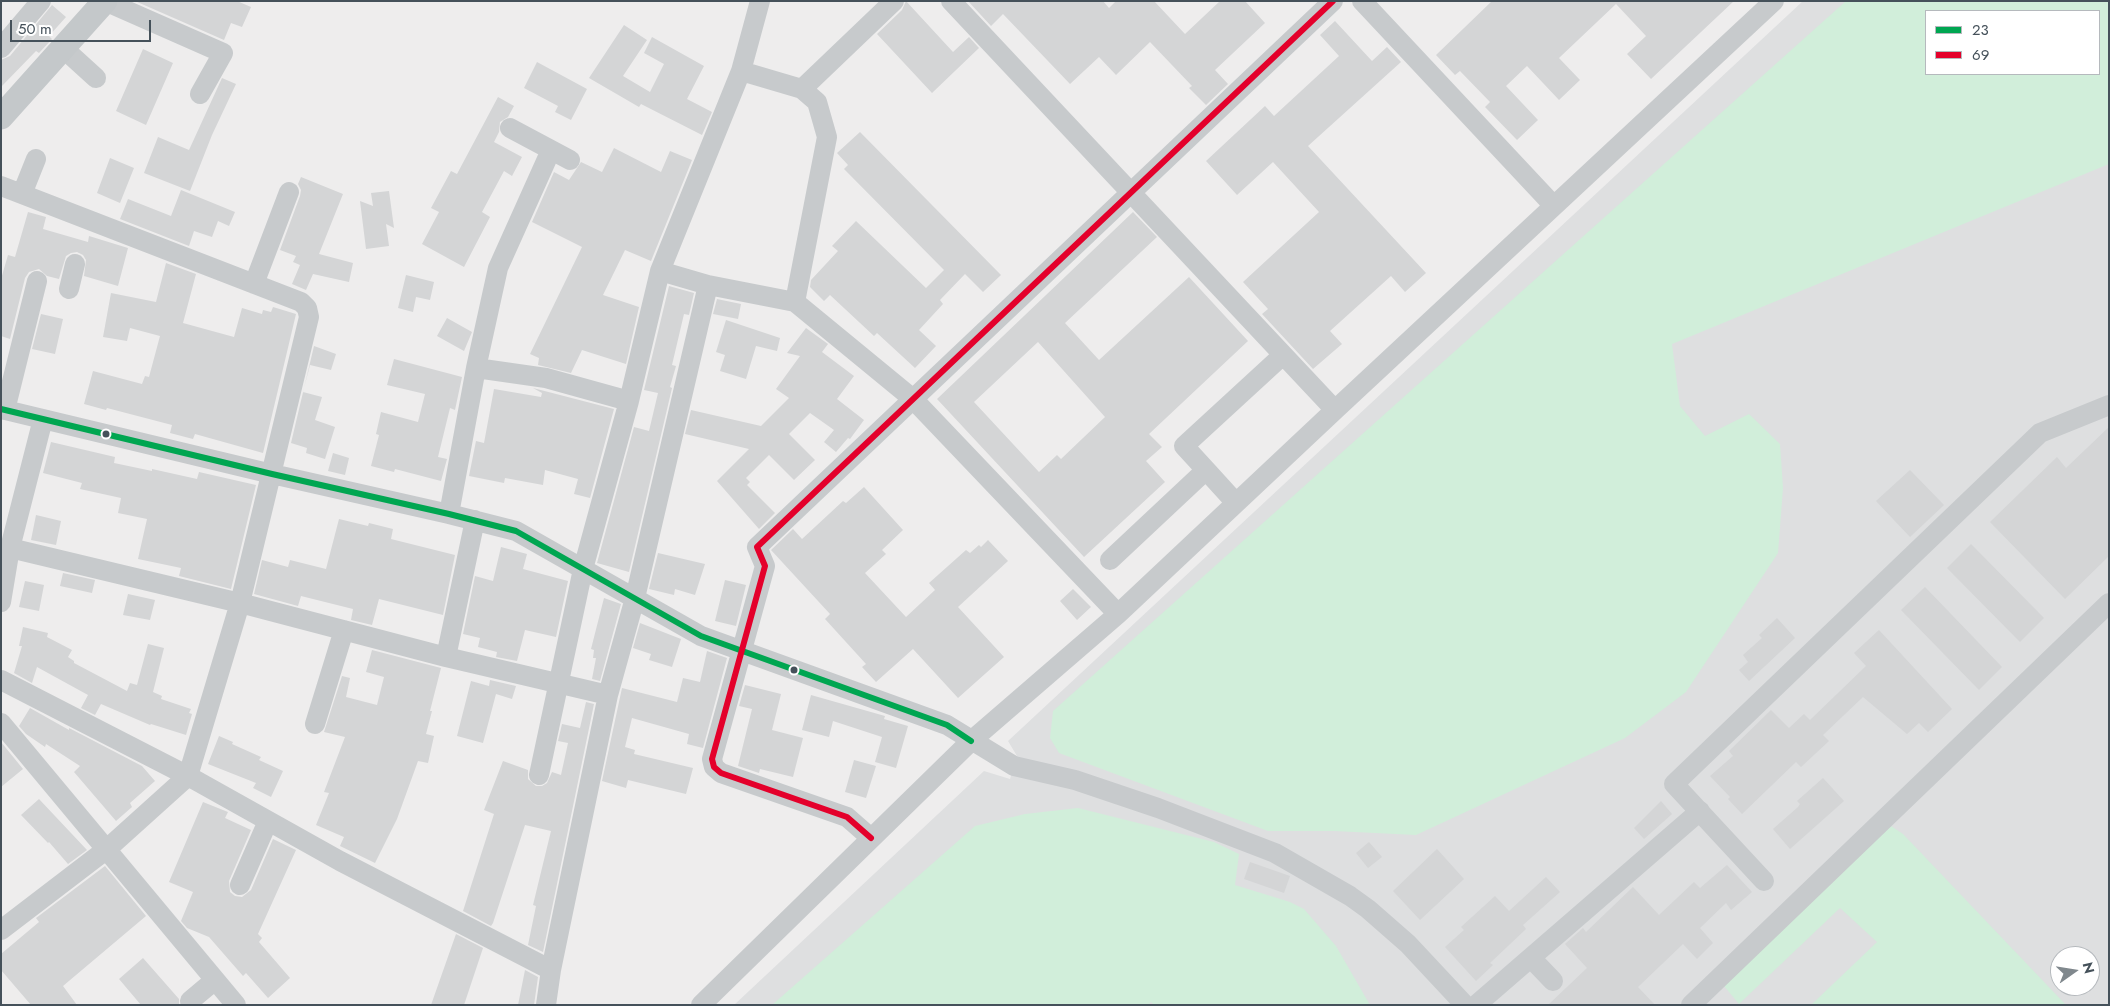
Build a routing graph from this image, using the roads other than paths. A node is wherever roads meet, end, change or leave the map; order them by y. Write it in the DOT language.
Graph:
graph roads {
  1 [pos="41,1"];
  2 [pos="105,1"];
  3 [pos="760,1"];
  4 [pos="894,1"];
  5 [pos="951,1"];
  6 [pos="1333,1"];
  7 [pos="1362,1"];
  8 [pos="1774,1"];
  9 [pos="1,48"];
  10 [pos="63,48"];
  11 [pos="741,71"];
  12 [pos="96,78"];
  13 [pos="802,89"];
  14 [pos="200,94"];
  15 [pos="1,118"];
  16 [pos="510,128"];
  17 [pos="550,150"];
  18 [pos="36,158"];
  19 [pos="570,160"];
  20 [pos="1,186"];
  21 [pos="289,192"];
  22 [pos="1130,193"];
  23 [pos="22,194"];
  24 [pos="1554,206"];
  25 [pos="75,264"];
  26 [pos="660,271"];
  27 [pos="37,281"];
  28 [pos="254,284"];
  29 [pos="708,285"];
  30 [pos="69,289"];
  31 [pos="795,302"];
  32 [pos="1283,355"];
  33 [pos="476,368"];
  34 [pos="913,399"];
  35 [pos="629,401"];
  36 [pos="2109,404"];
  37 [pos="3,409"];
  38 [pos="1335,410"];
  39 [pos="44,419"];
  40 [pos="1206,470"];
  41 [pos="272,474"];
  42 [pos="1236,503"];
  43 [pos="449,514"];
  44 [pos="483,523"];
  45 [pos="10,548"];
  46 [pos="1110,560"];
  47 [pos="583,569"];
  48 [pos="636,598"];
  49 [pos="1,602"];
  50 [pos="240,603"];
  51 [pos="2109,603"];
  52 [pos="1118,614"];
  53 [pos="344,630"];
  54 [pos="742,652"];
  55 [pos="446,657"];
  56 [pos="1,680"];
  57 [pos="559,682"];
  58 [pos="608,695"];
  59 [pos="1,723"];
  60 [pos="315,724"];
  61 [pos="971,741"];
  62 [pos="539,775"];
  63 [pos="188,776"];
  64 [pos="1700,811"];
  65 [pos="268,821"];
  66 [pos="871,838"];
  67 [pos="107,849"];
  68 [pos="1764,881"];
  69 [pos="240,885"];
  70 [pos="1,930"];
  71 [pos="1531,958"];
  72 [pos="551,970"];
  73 [pos="215,980"];
  74 [pos="1554,980"];
  75 [pos="190,1001"];
  76 [pos="236,1005"];
  77 [pos="546,1005"];
  78 [pos="702,1005"];
  79 [pos="1465,1005"];
  80 [pos="1476,1005"];
  81 [pos="1691,1005"];
  1 -- 9 [label="street"];
  2 -- 10 [label="main road"];
  2 -- 14 [label="street"];
  3 -- 11 [label="street"];
  4 -- 13 [label="street"];
  5 -- 22 [label="street"];
  6 -- 22 [label="street"];
  7 -- 24 [label="street"];
  8 -- 24 [label="street"];
  10 -- 12 [label="street"];
  10 -- 15 [label="main road"];
  11 -- 13 [label="street"];
  11 -- 26 [label="street"];
  13 -- 31 [label="street"];
  16 -- 17 [label="street"];
  17 -- 19 [label="street"];
  17 -- 33 [label="street"];
  18 -- 23 [label="street"];
  20 -- 23 [label="street"];
  21 -- 28 [label="street"];
  22 -- 32 [label="street"];
  22 -- 34 [label="street"];
  23 -- 28 [label="street"];
  24 -- 38 [label="street"];
  25 -- 30 [label="street"];
  26 -- 29 [label="street"];
  26 -- 35 [label="street"];
  27 -- 37 [label="street"];
  28 -- 41 [label="street"];
  29 -- 31 [label="street"];
  29 -- 48 [label="street"];
  31 -- 34 [label="street"];
  32 -- 38 [label="street"];
  32 -- 40 [label="street"];
  33 -- 35 [label="street"];
  33 -- 43 [label="street"];
  34 -- 52 [label="street"];
  34 -- 54 [label="street"];
  35 -- 47 [label="street"];
  36 -- 64 [label="street"];
  37 -- 39 [label="street"];
  38 -- 42 [label="street"];
  39 -- 41 [label="street"];
  39 -- 45 [label="street"];
  40 -- 42 [label="street"];
  40 -- 46 [label="street"];
  41 -- 43 [label="street"];
  41 -- 50 [label="street"];
  42 -- 52 [label="street"];
  43 -- 44 [label="street"];
  44 -- 47 [label="street"];
  44 -- 55 [label="street"];
  45 -- 49 [label="street"];
  45 -- 50 [label="street"];
  47 -- 48 [label="street"];
  47 -- 57 [label="street"];
  48 -- 54 [label="street"];
  48 -- 58 [label="street"];
  50 -- 53 [label="street"];
  50 -- 63 [label="street"];
  51 -- 81 [label="street"];
  52 -- 61 [label="street"];
  53 -- 55 [label="street"];
  53 -- 60 [label="street"];
  54 -- 61 [label="street"];
  54 -- 66 [label="street"];
  55 -- 57 [label="street"];
  56 -- 63 [label="street"];
  57 -- 58 [label="street"];
  57 -- 62 [label="street"];
  58 -- 72 [label="street"];
  59 -- 67 [label="street"];
  61 -- 66 [label="street"];
  61 -- 79 [label="street"];
  63 -- 65 [label="street"];
  63 -- 67 [label="street"];
  64 -- 68 [label="street"];
  64 -- 71 [label="street"];
  65 -- 69 [label="street"];
  65 -- 72 [label="street"];
  66 -- 78 [label="street"];
  67 -- 70 [label="street"];
  67 -- 73 [label="street"];
  71 -- 74 [label="street"];
  71 -- 80 [label="street"];
  72 -- 77 [label="street"];
  73 -- 75 [label="street"];
  73 -- 76 [label="street"];
}
